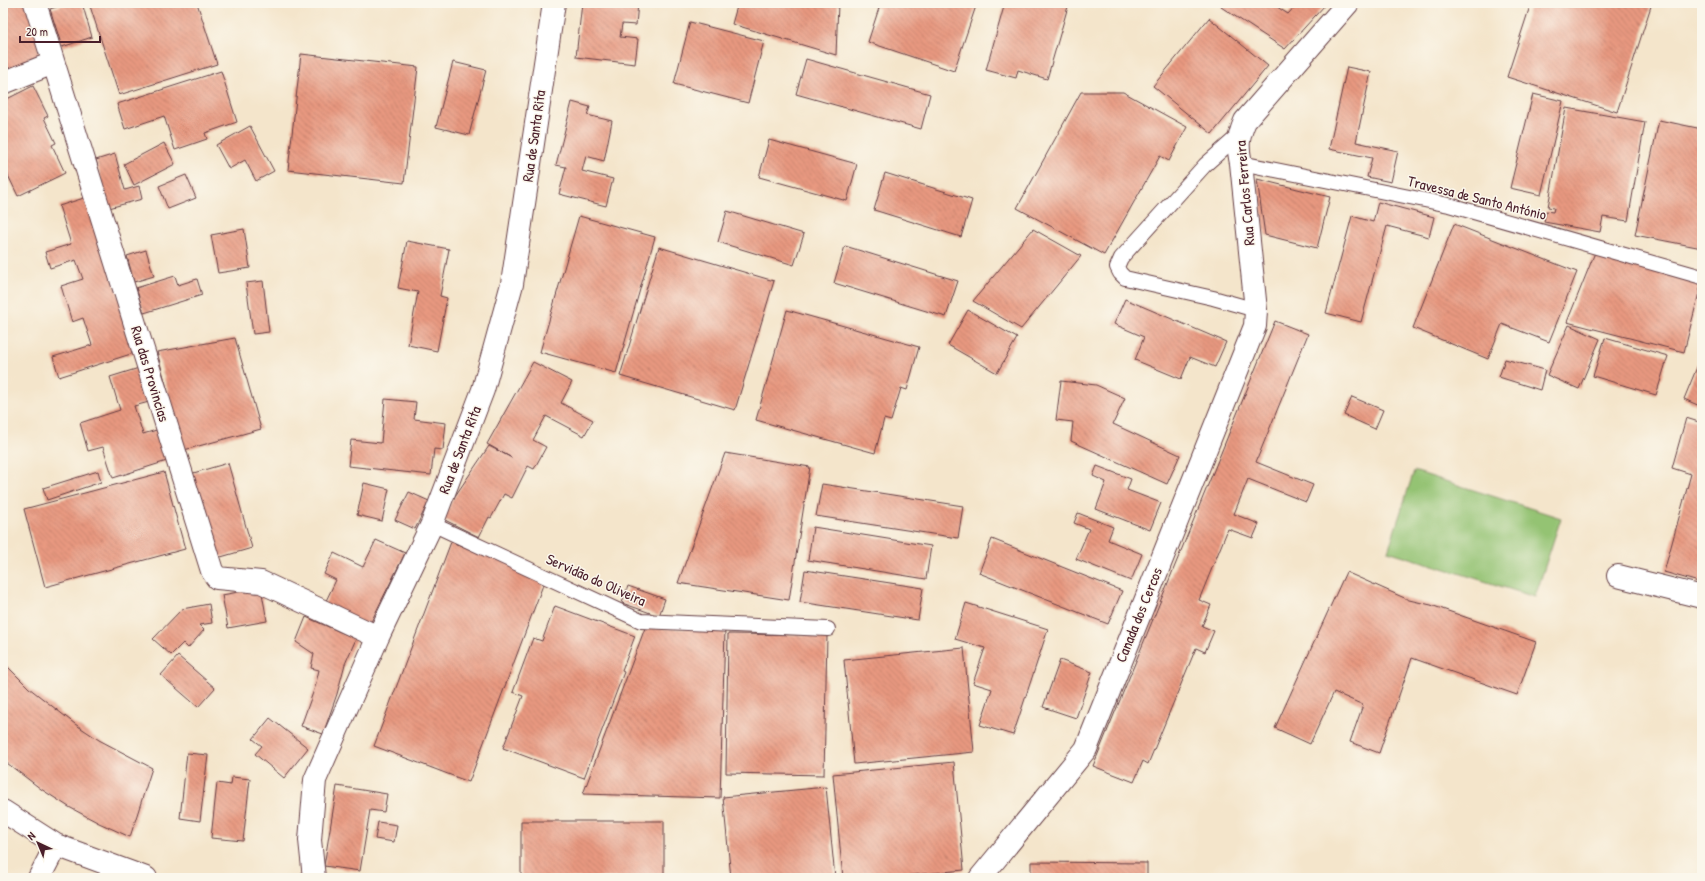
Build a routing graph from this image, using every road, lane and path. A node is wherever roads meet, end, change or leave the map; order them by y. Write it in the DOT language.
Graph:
graph roads {
  1 [pos="35,3"];
  2 [pos="554,3"];
  3 [pos="1348,3"];
  4 [pos="53,63"];
  5 [pos="3,83"];
  6 [pos="1239,135"];
  7 [pos="1241,163"];
  8 [pos="1702,277"];
  9 [pos="1256,318"];
  10 [pos="432,524"];
  11 [pos="1618,576"];
  12 [pos="1702,597"];
  13 [pos="828,629"];
  14 [pos="378,637"];
  15 [pos="3,811"];
  16 [pos="56,845"];
  17 [pos="39,878"];
  18 [pos="146,878"];
  19 [pos="314,878"];
  20 [pos="980,878"];
  1 -- 4 [label="street, Rua das Provincias"];
  2 -- 10 [label="street, Rua de Santa Rita"];
  3 -- 6 [label="street, Rua Carlos Ferreira"];
  4 -- 5 [label="street"];
  4 -- 14 [label="street, Rua das Provincias"];
  6 -- 7 [label="street, Rua Carlos Ferreira"];
  6 -- 9 [label="lane"];
  7 -- 8 [label="lane, Travessa de Santo António"];
  7 -- 9 [label="street, Rua Carlos Ferreira"];
  9 -- 20 [label="street, Canada dos Cercos"];
  10 -- 13 [label="lane, Servidão do Oliveira"];
  10 -- 14 [label="street, Rua de Santa Rita"];
  11 -- 12 [label="street"];
  14 -- 19 [label="street, Rua de Santa Rita"];
  15 -- 16 [label="street"];
  16 -- 17 [label="street"];
  16 -- 18 [label="street"];
}
